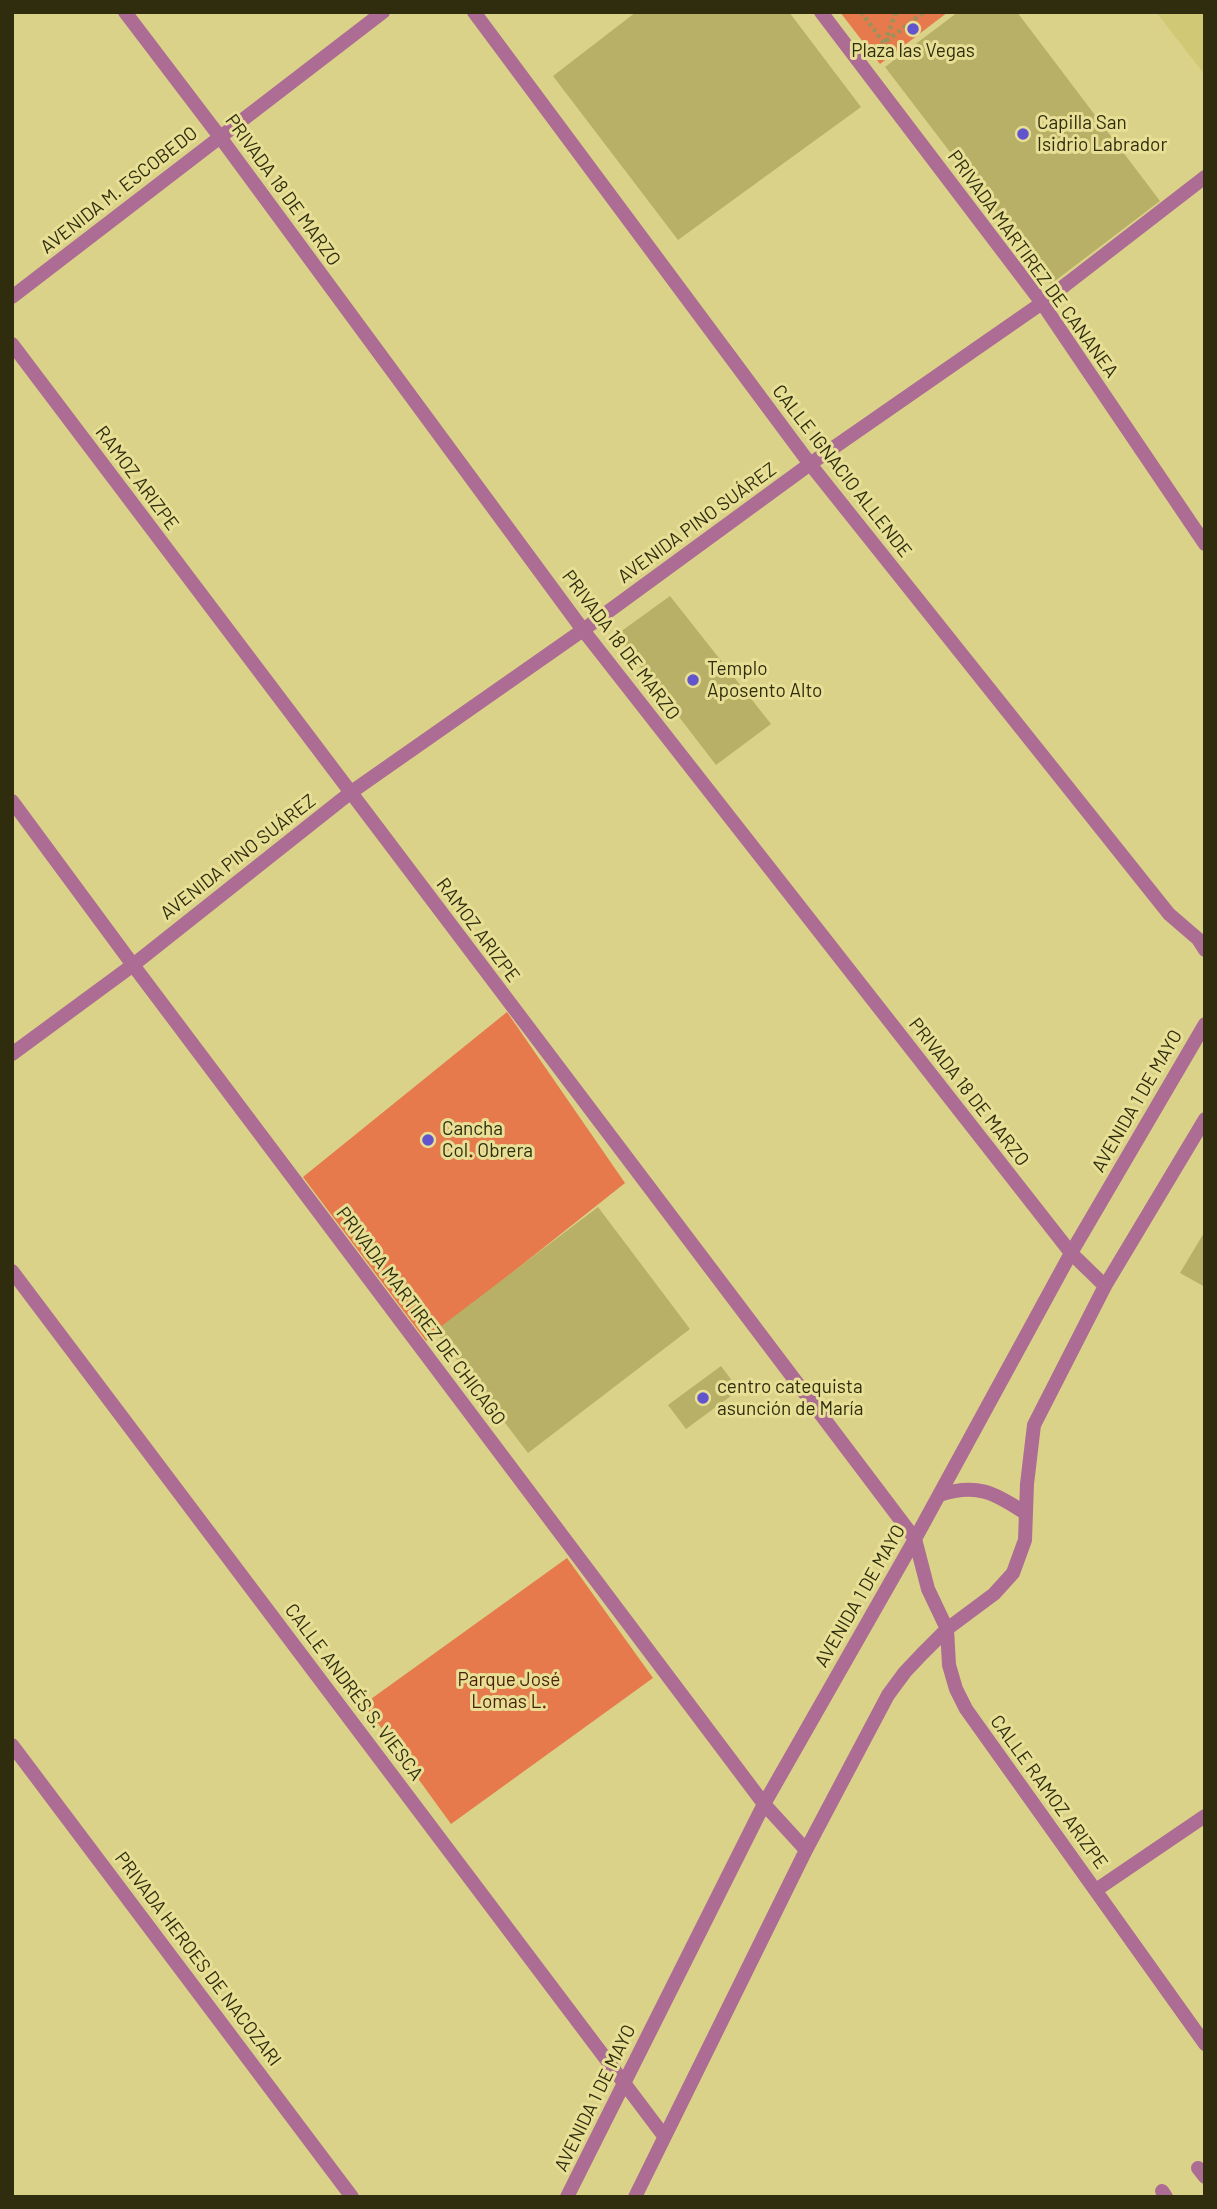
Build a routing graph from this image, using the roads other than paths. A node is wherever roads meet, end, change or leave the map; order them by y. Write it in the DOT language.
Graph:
graph roads {
  1 [pos="125,12"];
  2 [pos="383,12"];
  3 [pos="474,12"];
  4 [pos="821,12"];
  5 [pos="220,137"];
  6 [pos="1205,177"];
  7 [pos="12,297"];
  8 [pos="1042,303"];
  9 [pos="12,344"];
  10 [pos="810,464"];
  11 [pos="1205,544"];
  12 [pos="583,630"];
  13 [pos="350,793"];
  14 [pos="12,801"];
  15 [pos="1202,943"];
  16 [pos="133,965"];
  17 [pos="1205,1024"];
  18 [pos="12,1054"];
  19 [pos="1205,1119"];
  20 [pos="1071,1253"];
  21 [pos="12,1271"];
  22 [pos="1105,1286"];
  23 [pos="939,1495"];
  24 [pos="1025,1513"];
  25 [pos="915,1539"];
  26 [pos="947,1629"];
  27 [pos="12,1745"];
  28 [pos="764,1804"];
  29 [pos="1205,1816"];
  30 [pos="806,1850"];
  31 [pos="1096,1890"];
  32 [pos="1205,2044"];
  33 [pos="623,2082"];
  34 [pos="664,2136"];
  35 [pos="352,2197"];
  36 [pos="568,2197"];
  37 [pos="635,2197"];
  1 -- 5 [label="street, PRIVADA 18 DE MARZO"];
  2 -- 5 [label="street, AVENIDA M. ESCOBEDO"];
  3 -- 10 [label="street, CALLE IGNACIO ALLENDE"];
  4 -- 8 [label="street, PRIVADA MARTIREZ DE CANANEA"];
  5 -- 7 [label="street, AVENIDA M. ESCOBEDO"];
  5 -- 12 [label="street, PRIVADA 18 DE MARZO"];
  6 -- 8 [label="street, AVENIDA PINO SUÁREZ"];
  8 -- 10 [label="street, AVENIDA PINO SUÁREZ"];
  8 -- 11 [label="street, PRIVADA MARTIREZ DE CANANEA"];
  9 -- 13 [label="street, RAMOZ ARIZPE"];
  10 -- 12 [label="street, AVENIDA PINO SUÁREZ"];
  10 -- 15 [label="street, CALLE IGNACIO ALLENDE"];
  12 -- 13 [label="street, AVENIDA PINO SUÁREZ"];
  12 -- 20 [label="street, PRIVADA 18 DE MARZO"];
  13 -- 16 [label="street, AVENIDA PINO SUÁREZ"];
  13 -- 25 [label="street, RAMOZ ARIZPE"];
  14 -- 16 [label="street, PRIVADA MARTIREZ DE CHICAGO"];
  16 -- 18 [label="street, AVENIDA PINO SUÁREZ"];
  16 -- 28 [label="street, PRIVADA MARTIREZ DE CHICAGO"];
  17 -- 20 [label="street, AVENIDA 1 DE MAYO"];
  19 -- 22 [label="street"];
  20 -- 22 [label="street, PRIVADA 18 DE MARZO"];
  20 -- 23 [label="street, AVENIDA 1 DE MAYO"];
  21 -- 33 [label="street, CALLE ANDRÉS S. VIESCA"];
  22 -- 24 [label="street"];
  23 -- 24 [label="street"];
  23 -- 25 [label="street, AVENIDA 1 DE MAYO"];
  24 -- 26 [label="street"];
  25 -- 26 [label="street, CALLE RAMOZ ARIZPE"];
  25 -- 28 [label="street, AVENIDA 1 DE MAYO"];
  26 -- 30 [label="street"];
  26 -- 31 [label="street, CALLE RAMOZ ARIZPE"];
  27 -- 35 [label="street, PRIVADA HEROES DE NACOZARI"];
  28 -- 30 [label="street, PRIVADA MARTIREZ DE CHICAGO"];
  28 -- 33 [label="street, AVENIDA 1 DE MAYO"];
  29 -- 31 [label="street"];
  30 -- 34 [label="street"];
  31 -- 32 [label="street, CALLE RAMOZ ARIZPE"];
  33 -- 34 [label="street, CALLE ANDRÉS S. VIESCA"];
  33 -- 36 [label="street, AVENIDA 1 DE MAYO"];
  34 -- 37 [label="street"];
}
